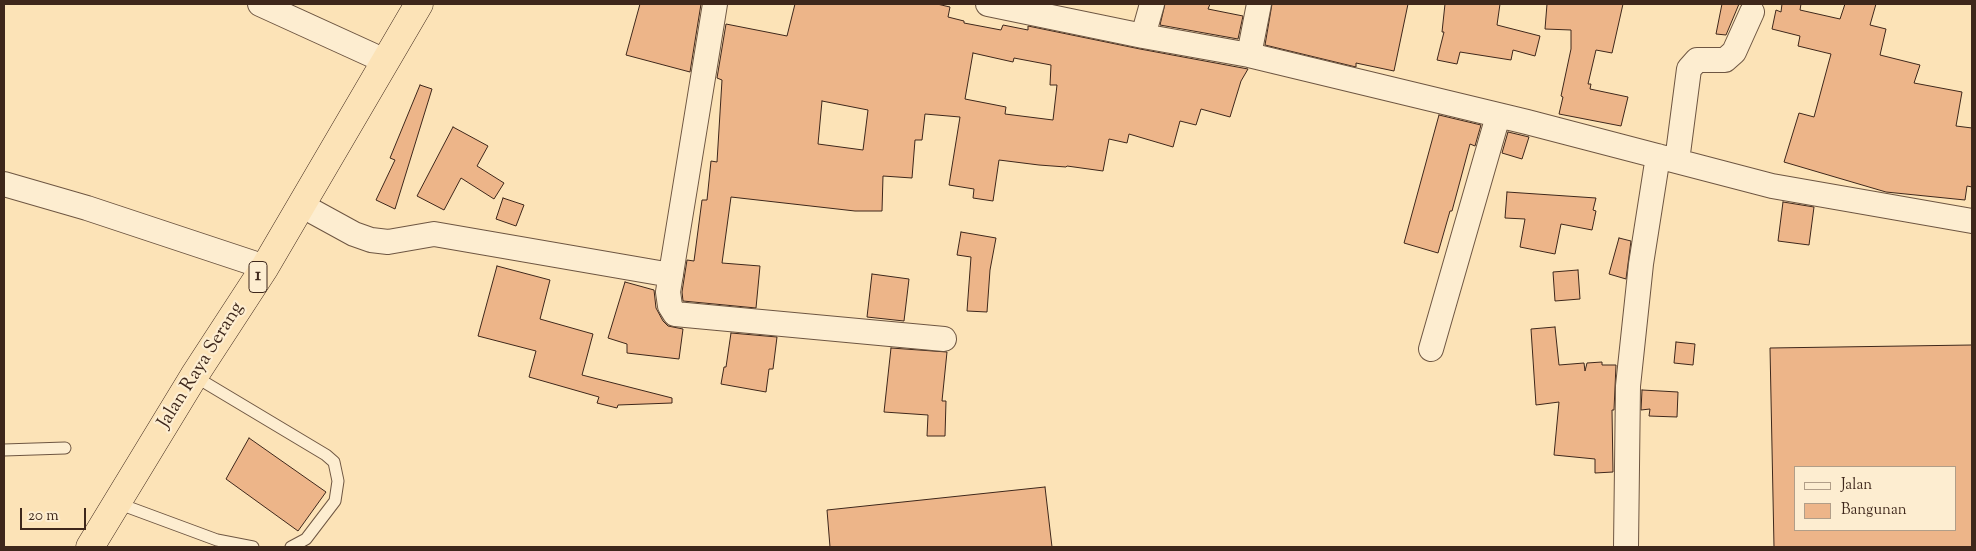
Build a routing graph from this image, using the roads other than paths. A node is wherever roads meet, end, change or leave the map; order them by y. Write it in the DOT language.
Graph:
graph roads {
  1 [pos="260,4"];
  2 [pos="419,4"];
  3 [pos="715,4"];
  4 [pos="988,4"];
  5 [pos="1152,4"];
  6 [pos="1259,4"];
  7 [pos="1752,12"];
  8 [pos="1143,36"];
  9 [pos="1249,55"];
  10 [pos="385,61"];
  11 [pos="1498,116"];
  12 [pos="1667,159"];
  13 [pos="4,184"];
  14 [pos="301,205"];
  15 [pos="1972,220"];
  16 [pos="265,267"];
  17 [pos="671,275"];
  18 [pos="944,339"];
  19 [pos="1432,349"];
  20 [pos="194,376"];
  21 [pos="65,448"];
  22 [pos="4,450"];
  23 [pos="117,503"];
  24 [pos="90,547"];
  25 [pos="252,547"];
  26 [pos="291,547"];
  27 [pos="1626,547"];
  1 -- 10 [label="street"];
  2 -- 10 [label="highway, Jalan Raya Serang / 1"];
  3 -- 17 [label="street"];
  4 -- 8 [label="street"];
  5 -- 8 [label="street"];
  6 -- 9 [label="street"];
  7 -- 12 [label="street"];
  8 -- 9 [label="street"];
  9 -- 11 [label="street"];
  10 -- 14 [label="highway, Jalan Raya Serang / 1"];
  11 -- 12 [label="street"];
  11 -- 19 [label="street"];
  12 -- 15 [label="street"];
  12 -- 27 [label="street"];
  13 -- 16 [label="street"];
  14 -- 16 [label="highway, Jalan Raya Serang / 1"];
  14 -- 17 [label="street"];
  16 -- 20 [label="highway, Jalan Raya Serang / 1"];
  17 -- 18 [label="street"];
  20 -- 23 [label="highway, Jalan Raya Serang / 1"];
  20 -- 26 [label="lane"];
  21 -- 22 [label="lane"];
  23 -- 24 [label="highway, Jalan Raya Serang / 1"];
  23 -- 25 [label="lane"];
}
